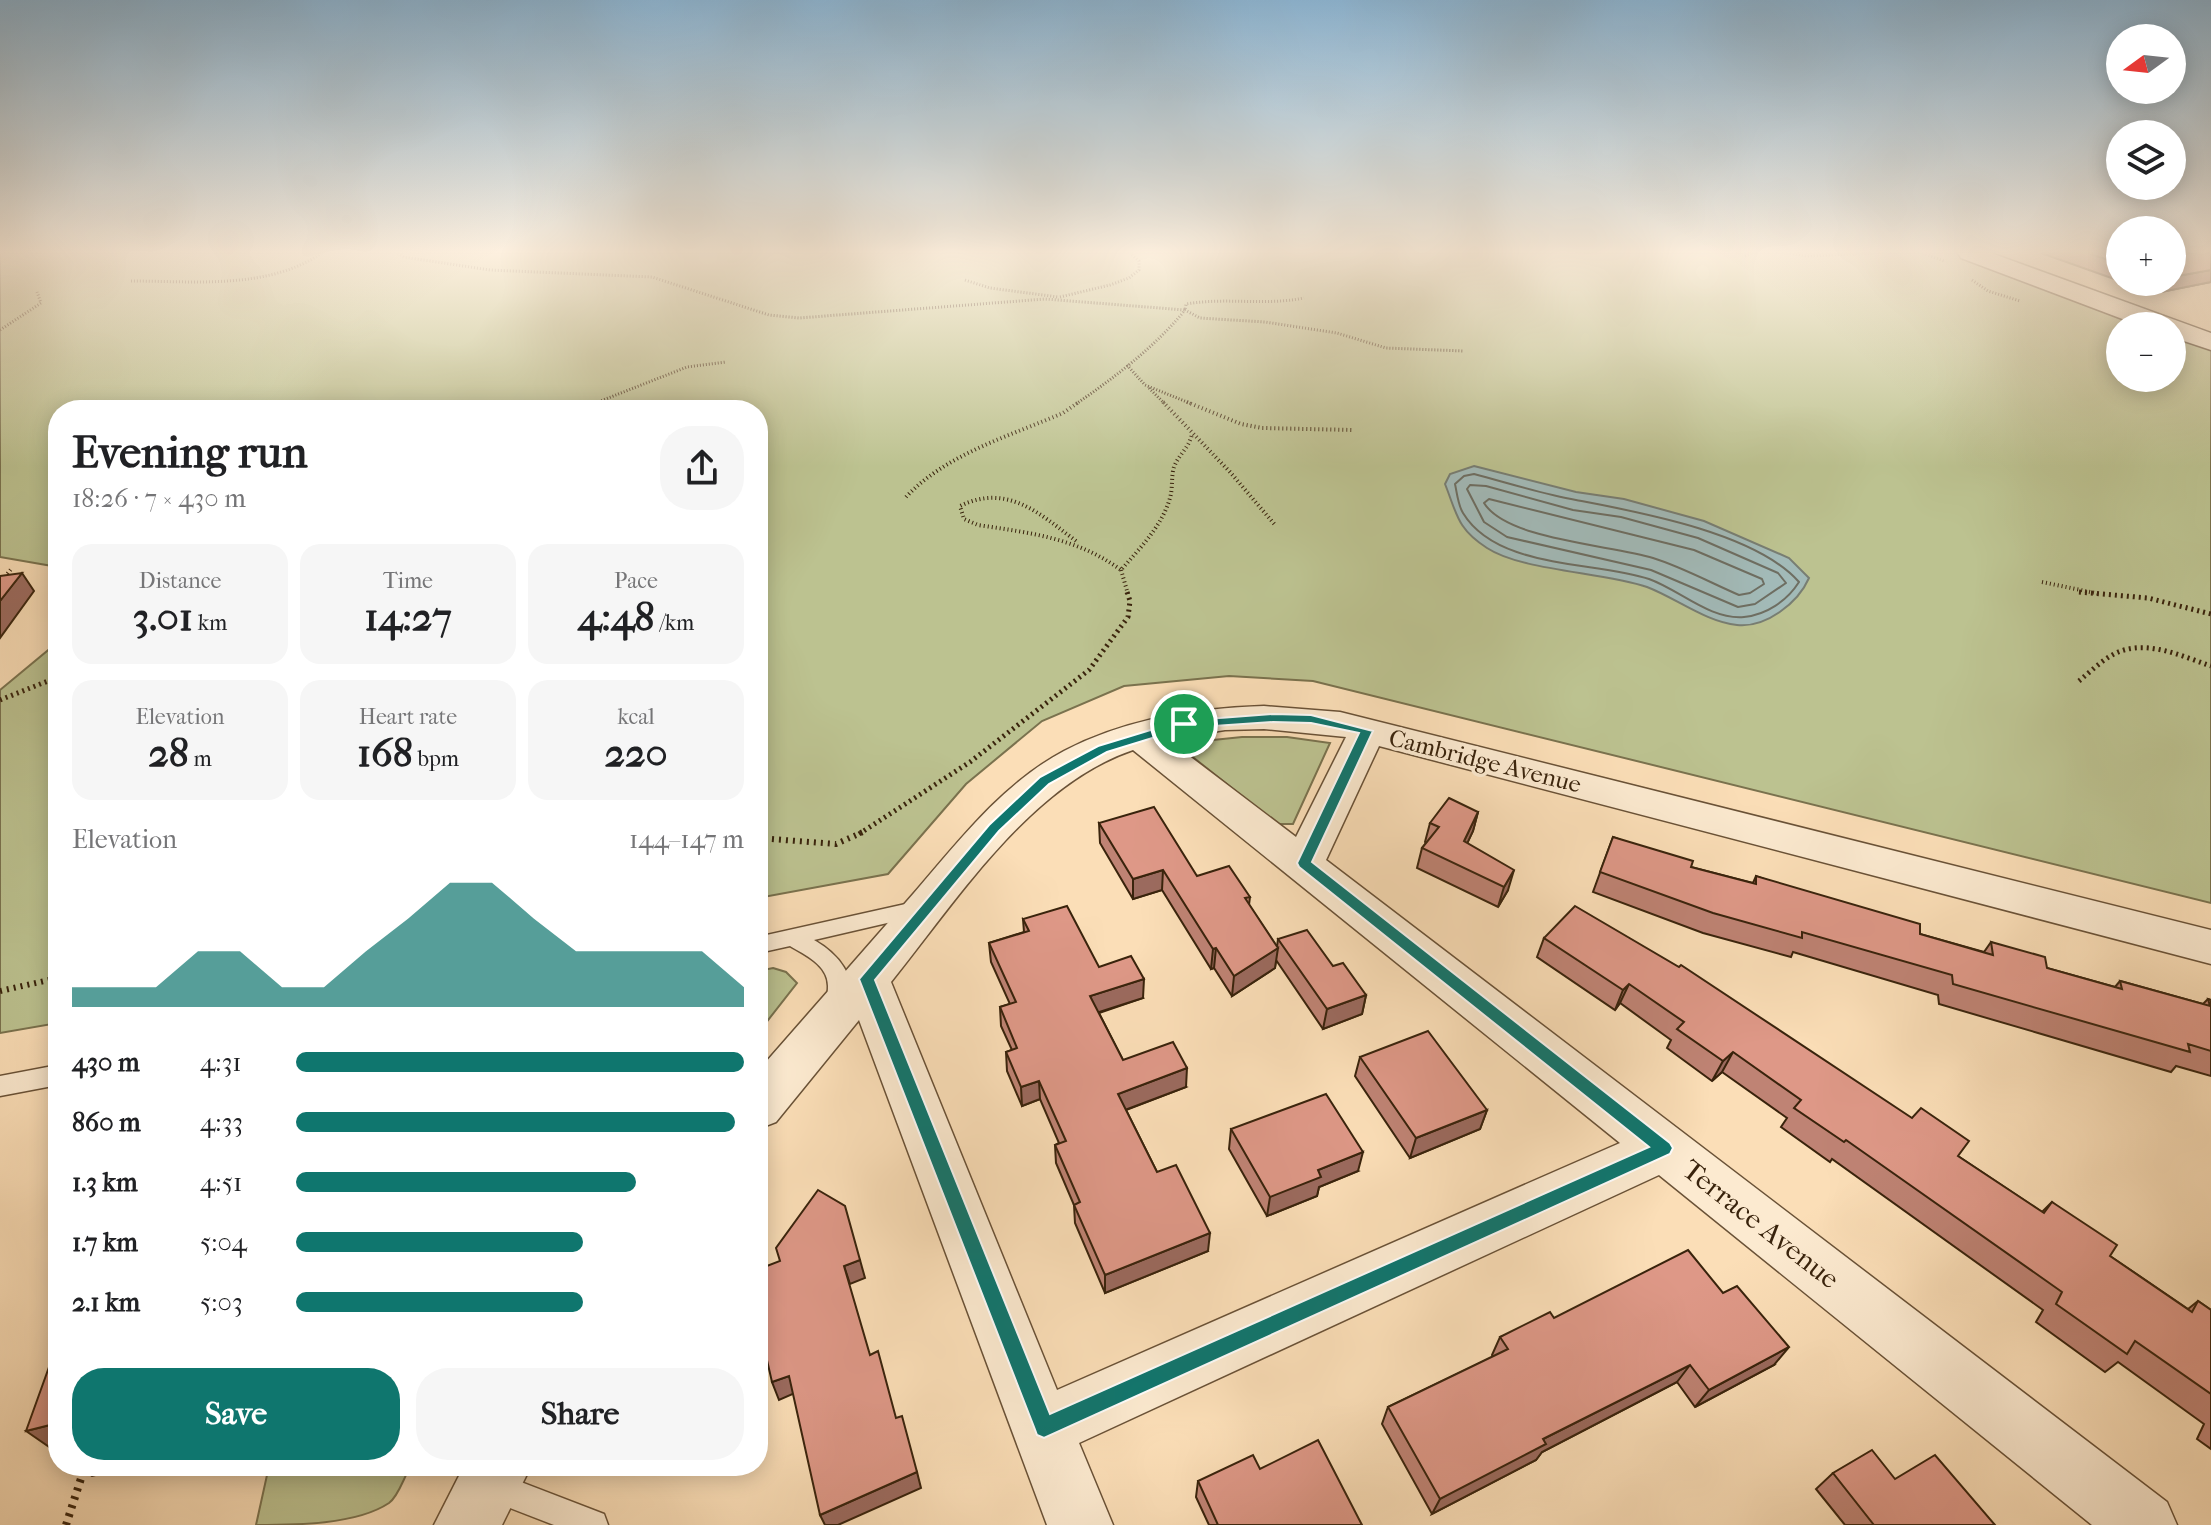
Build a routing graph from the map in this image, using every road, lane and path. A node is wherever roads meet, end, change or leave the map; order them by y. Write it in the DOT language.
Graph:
graph roads {
  1 [pos="1173,324"];
  2 [pos="1279,324"];
  3 [pos="2186,333"];
  4 [pos="2211,342"];
  5 [pos="1464,351"];
  6 [pos="726,362"];
  7 [pos="1127,365"];
  8 [pos="1145,385"];
  9 [pos="603,400"];
  10 [pos="1353,430"];
  11 [pos="1192,434"];
  12 [pos="906,497"];
  13 [pos="1276,526"];
  14 [pos="1076,541"];
  15 [pos="12,568"];
  16 [pos="1121,570"];
  17 [pos="2042,582"];
  18 [pos="0,583"];
  19 [pos="2211,614"];
  20 [pos="2211,666"];
  21 [pos="48,681"];
  22 [pos="2079,681"];
  23 [pos="0,700"];
  24 [pos="1367,731"];
  25 [pos="1139,736"];
  26 [pos="768,839"];
  27 [pos="1304,863"];
  28 [pos="927,907"];
  29 [pos="793,938"];
  30 [pos="768,943"];
  31 [pos="2211,947"];
  32 [pos="48,980"];
  33 [pos="0,991"];
  34 [pos="851,997"];
  35 [pos="48,1077"];
  36 [pos="0,1086"];
  37 [pos="768,1095"];
  38 [pos="1664,1148"];
  39 [pos="1044,1427"];
  40 [pos="82,1476"];
  41 [pos="485,1492"];
  42 [pos="66,1525"];
  43 [pos="593,1525"];
  44 [pos="1080,1525"];
  45 [pos="2144,1525"];
  1 -- 7 [label="path"];
  2 -- 5 [label="path"];
  3 -- 4 [label="street"];
  6 -- 9 [label="path"];
  7 -- 8 [label="path"];
  7 -- 12 [label="path"];
  8 -- 10 [label="path"];
  8 -- 11 [label="path"];
  11 -- 13 [label="path"];
  11 -- 16 [label="path"];
  14 -- 14 [label="path"];
  14 -- 16 [label="path"];
  15 -- 18 [label="path"];
  16 -- 26 [label="path"];
  17 -- 19 [label="path"];
  20 -- 22 [label="path"];
  21 -- 23 [label="path"];
  24 -- 25 [label="street, Cambridge Avenue"];
  24 -- 27 [label="street"];
  24 -- 31 [label="street, Cambridge Avenue"];
  25 -- 27 [label="street, Terrace Avenue"];
  25 -- 28 [label="street, Cambridge Avenue"];
  27 -- 38 [label="street, Terrace Avenue"];
  28 -- 29 [label="lane"];
  28 -- 34 [label="street, Cambridge Avenue"];
  29 -- 30 [label="lane"];
  29 -- 34 [label="lane"];
  32 -- 33 [label="path"];
  34 -- 37 [label="street, Cambridge Avenue"];
  34 -- 39 [label="street"];
  35 -- 36 [label="lane"];
  38 -- 39 [label="street"];
  38 -- 45 [label="street, Terrace Avenue"];
  39 -- 44 [label="street"];
  40 -- 42 [label="path"];
  41 -- 43 [label="lane"];
}
